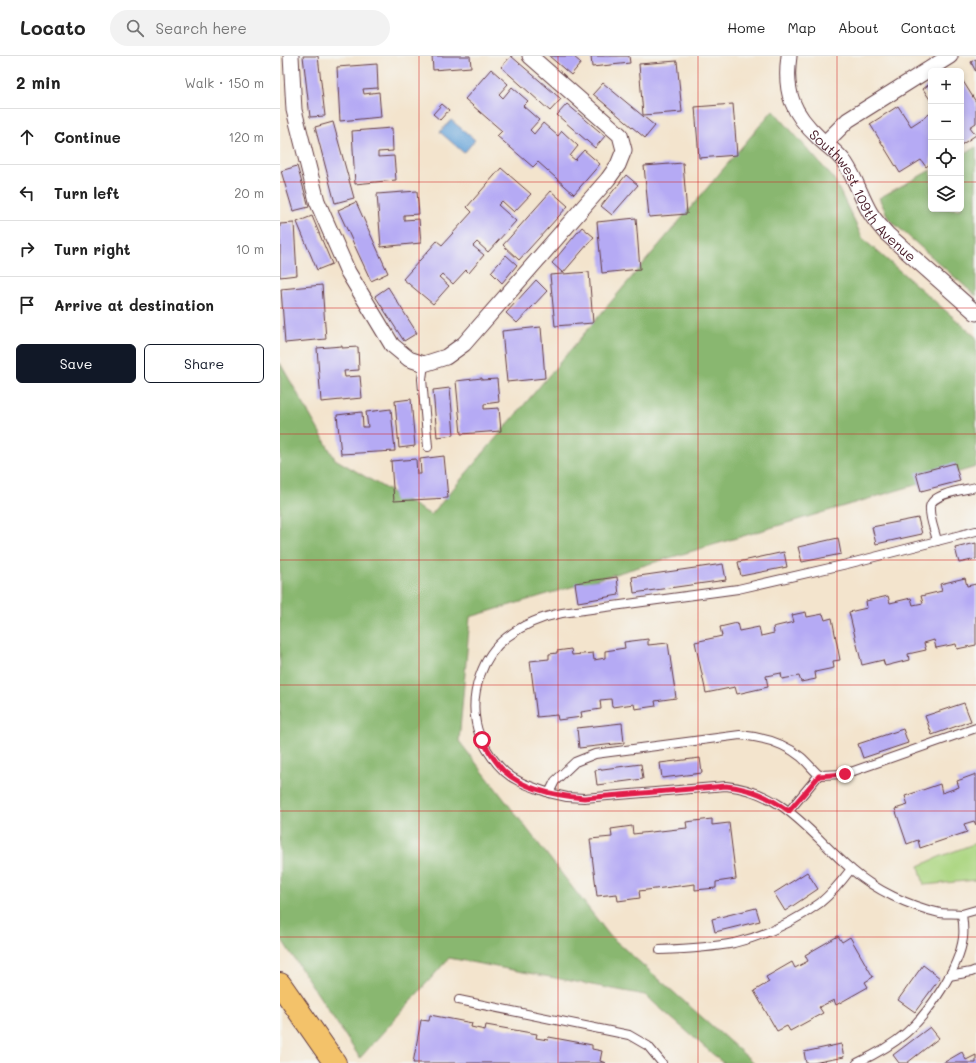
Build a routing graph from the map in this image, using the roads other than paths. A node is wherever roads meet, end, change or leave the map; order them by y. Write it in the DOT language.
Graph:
graph roads {
  1 [pos="291,56"];
  2 [pos="530,56"];
  3 [pos="789,56"];
  4 [pos="950,56"];
  5 [pos="825,143"];
  6 [pos="976,313"];
  7 [pos="424,364"];
  8 [pos="428,447"];
  9 [pos="976,487"];
  10 [pos="976,531"];
  11 [pos="937,541"];
  12 [pos="976,728"];
  13 [pos="819,776"];
  14 [pos="549,793"];
  15 [pos="789,811"];
  16 [pos="851,869"];
  17 [pos="976,910"];
  18 [pos="962,914"];
  19 [pos="660,950"];
  20 [pos="976,970"];
  21 [pos="949,976"];
  22 [pos="280,984"];
  23 [pos="459,1000"];
  24 [pos="334,1063"];
  25 [pos="662,1063"];
  26 [pos="857,1063"];
  1 -- 7 [label="street"];
  2 -- 7 [label="street"];
  3 -- 5 [label="street, Southwest 109th Avenue"];
  4 -- 5 [label="street"];
  5 -- 6 [label="street, Southwest 109th Avenue"];
  7 -- 8 [label="lane"];
  9 -- 11 [label="lane"];
  10 -- 11 [label="lane"];
  11 -- 14 [label="lane"];
  12 -- 13 [label="lane"];
  13 -- 14 [label="lane"];
  13 -- 15 [label="lane"];
  14 -- 15 [label="lane"];
  15 -- 16 [label="lane"];
  16 -- 18 [label="lane"];
  16 -- 19 [label="lane"];
  17 -- 18 [label="lane"];
  18 -- 21 [label="lane"];
  20 -- 21 [label="lane"];
  21 -- 26 [label="lane"];
  22 -- 24 [label="highway"];
  23 -- 25 [label="lane"];
}
